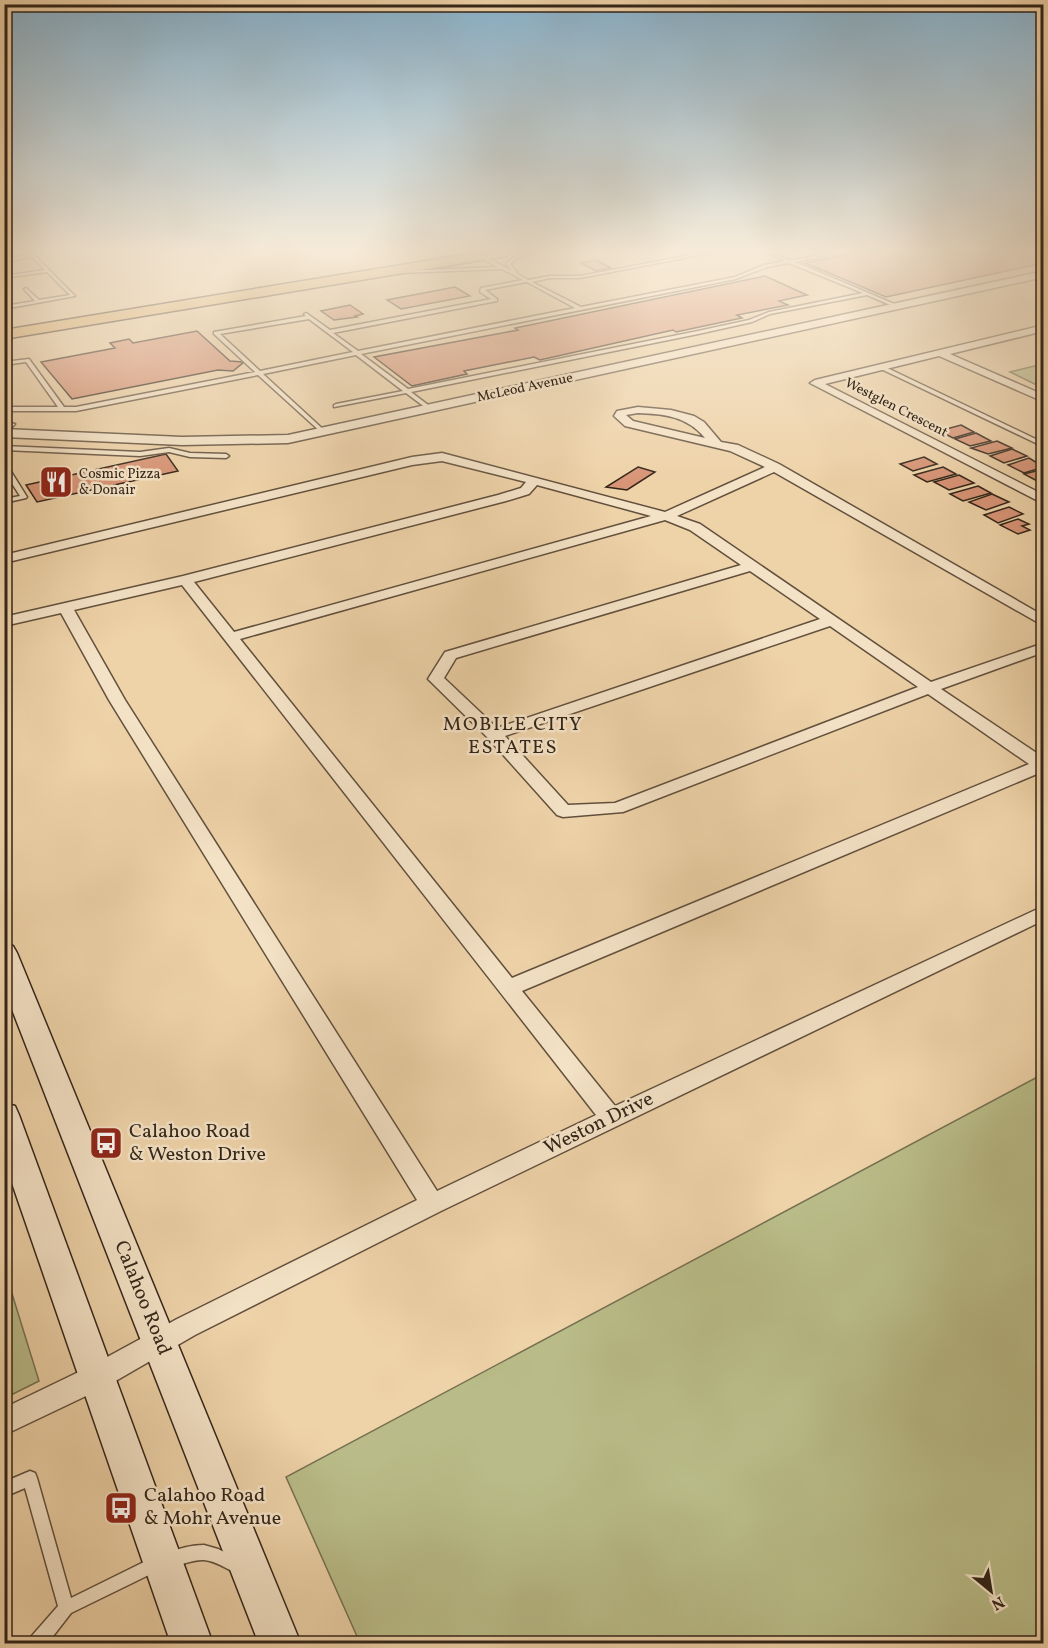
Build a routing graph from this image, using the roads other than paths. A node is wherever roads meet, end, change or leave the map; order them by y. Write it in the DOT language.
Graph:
graph roads {
  1 [pos="41,329"];
  2 [pos="240,329"];
  3 [pos="325,329"];
  4 [pos="346,329"];
  5 [pos="479,329"];
  6 [pos="713,329"];
  7 [pos="793,329"];
  8 [pos="1040,329"];
  9 [pos="329,332"];
  10 [pos="4,335"];
  11 [pos="358,353"];
  12 [pos="940,353"];
  13 [pos="4,364"];
  14 [pos="880,367"];
  15 [pos="259,372"];
  16 [pos="407,391"];
  17 [pos="1044,399"];
  18 [pos="336,406"];
  19 [pos="4,409"];
  20 [pos="62,409"];
  21 [pos="430,409"];
  22 [pos="6,429"];
  23 [pos="323,432"];
  24 [pos="175,441"];
  25 [pos="717,444"];
  26 [pos="1044,445"];
  27 [pos="4,448"];
  28 [pos="226,456"];
  29 [pos="4,465"];
  30 [pos="775,467"];
  31 [pos="534,480"];
  32 [pos="1044,500"];
  33 [pos="4,501"];
  34 [pos="666,516"];
  35 [pos="4,559"];
  36 [pos="753,566"];
  37 [pos="185,580"];
  38 [pos="65,608"];
  39 [pos="833,620"];
  40 [pos="4,622"];
  41 [pos="1044,622"];
  42 [pos="231,637"];
  43 [pos="1044,647"];
  44 [pos="931,687"];
  45 [pos="494,734"];
  46 [pos="1042,765"];
  47 [pos="1044,912"];
  48 [pos="4,953"];
  49 [pos="508,988"];
  50 [pos="4,1116"];
  51 [pos="611,1118"];
  52 [pos="432,1204"];
  53 [pos="159,1342"];
  54 [pos="98,1377"];
  55 [pos="4,1422"];
  56 [pos="4,1490"];
  57 [pos="162,1561"];
  58 [pos="265,1606"];
  59 [pos="66,1608"];
  60 [pos="36,1644"];
  61 [pos="192,1644"];
  62 [pos="280,1644"];
  1 -- 10 [label="main road"];
  2 -- 15 [label="lane"];
  3 -- 9 [label="lane"];
  4 -- 9 [label="lane"];
  5 -- 11 [label="lane"];
  6 -- 16 [label="lane"];
  7 -- 21 [label="street, McLeod Avenue"];
  8 -- 12 [label="street, Westglen Crescent"];
  9 -- 11 [label="lane"];
  11 -- 15 [label="lane"];
  11 -- 16 [label="lane"];
  12 -- 14 [label="street, Westglen Crescent"];
  12 -- 17 [label="street"];
  13 -- 20 [label="lane"];
  14 -- 26 [label="lane"];
  14 -- 32 [label="street, Westglen Crescent"];
  15 -- 20 [label="lane"];
  15 -- 23 [label="lane"];
  16 -- 18 [label="lane"];
  16 -- 21 [label="lane"];
  19 -- 20 [label="lane"];
  21 -- 23 [label="street, McLeod Avenue"];
  22 -- 24 [label="street, McLeod Avenue"];
  23 -- 24 [label="street, McLeod Avenue"];
  24 -- 27 [label="lane"];
  24 -- 28 [label="lane"];
  25 -- 25 [label="street"];
  25 -- 30 [label="street"];
  29 -- 33 [label="lane"];
  30 -- 34 [label="street"];
  30 -- 41 [label="street"];
  31 -- 34 [label="street"];
  31 -- 35 [label="street"];
  31 -- 37 [label="street"];
  34 -- 36 [label="street"];
  34 -- 42 [label="street"];
  36 -- 39 [label="street"];
  36 -- 45 [label="street"];
  37 -- 38 [label="street"];
  37 -- 42 [label="street"];
  38 -- 40 [label="street"];
  38 -- 52 [label="street"];
  39 -- 44 [label="street"];
  39 -- 45 [label="street"];
  42 -- 49 [label="street"];
  43 -- 44 [label="street"];
  44 -- 45 [label="street"];
  44 -- 46 [label="street"];
  46 -- 49 [label="street"];
  47 -- 51 [label="street, Weston Drive"];
  48 -- 53 [label="main road, Calahoo Road"];
  49 -- 51 [label="street"];
  50 -- 54 [label="main road"];
  51 -- 52 [label="street, Weston Drive"];
  52 -- 53 [label="street, Weston Drive"];
  53 -- 54 [label="street, Weston Drive"];
  53 -- 58 [label="main road, Calahoo Road"];
  54 -- 55 [label="street, Weston Drive"];
  54 -- 57 [label="main road"];
  56 -- 59 [label="lane"];
  57 -- 58 [label="lane"];
  57 -- 59 [label="lane"];
  57 -- 61 [label="main road"];
  58 -- 62 [label="main road, Calahoo Road"];
  59 -- 60 [label="lane"];
}
